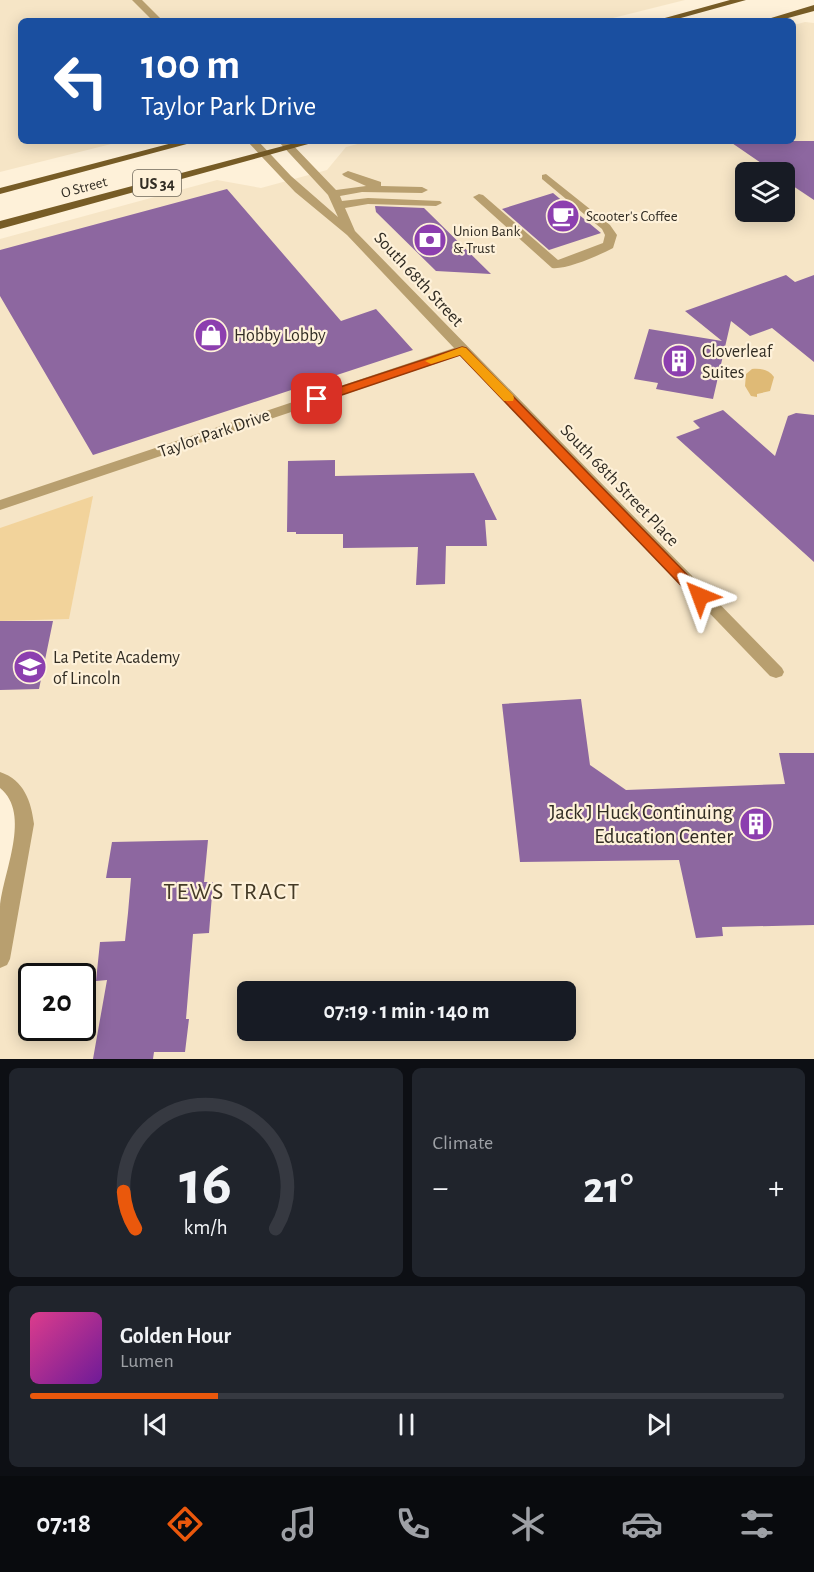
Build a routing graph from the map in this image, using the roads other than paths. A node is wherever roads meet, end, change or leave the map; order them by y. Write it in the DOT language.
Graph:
graph roads {
  1 [pos="137,0"];
  2 [pos="741,0"];
  3 [pos="814,8"];
  4 [pos="155,18"];
  5 [pos="671,18"];
  6 [pos="777,18"];
  7 [pos="181,144"];
  8 [pos="255,144"];
  9 [pos="286,144"];
  10 [pos="264,154"];
  11 [pos="348,174"];
  12 [pos="546,177"];
  13 [pos="0,191"];
  14 [pos="426,194"];
  15 [pos="480,197"];
  16 [pos="336,200"];
  17 [pos="0,225"];
  18 [pos="351,233"];
  19 [pos="462,350"];
  20 [pos="0,505"];
  21 [pos="776,672"];
  22 [pos="5,782"];
  23 [pos="0,959"];
  1 -- 4 [label="street"];
  2 -- 5 [label="main road"];
  3 -- 6 [label="main road"];
  7 -- 13 [label="main road, O Street / US 34"];
  8 -- 10 [label="street, South 68th Street"];
  9 -- 10 [label="main road, O Street / US 34"];
  9 -- 16 [label="street, South 68th Street"];
  10 -- 17 [label="main road, O Street / US 34"];
  10 -- 18 [label="street, South 68th Street"];
  11 -- 14 [label="street"];
  12 -- 15 [label="street"];
  14 -- 16 [label="street"];
  14 -- 16 [label="street"];
  16 -- 18 [label="street, South 68th Street"];
  18 -- 19 [label="street, South 68th Street"];
  19 -- 20 [label="street, Taylor Park Drive"];
  19 -- 21 [label="street, South 68th Street Place"];
  22 -- 23 [label="street"];
}
